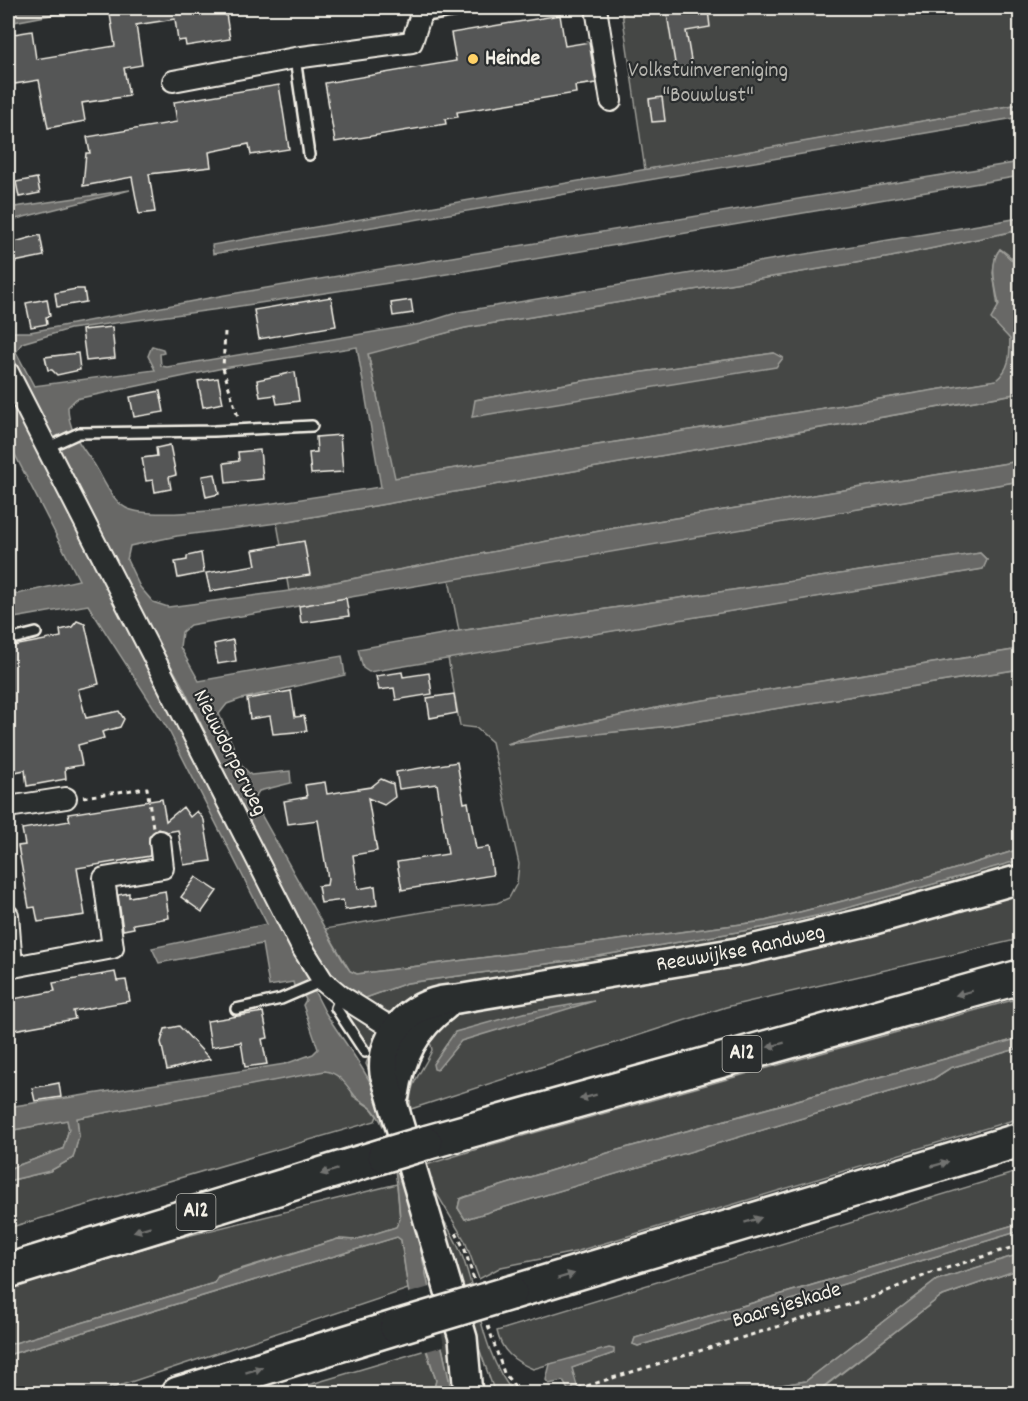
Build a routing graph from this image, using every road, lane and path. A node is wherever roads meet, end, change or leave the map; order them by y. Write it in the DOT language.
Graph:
graph roads {
  1 [pos="476,8"];
  2 [pos="596,8"];
  3 [pos="420,12"];
  4 [pos="295,58"];
  5 [pos="173,81"];
  6 [pos="611,101"];
  7 [pos="309,155"];
  8 [pos="225,332"];
  9 [pos="8,372"];
  10 [pos="312,426"];
  11 [pos="242,430"];
  12 [pos="49,447"];
  13 [pos="36,633"];
  14 [pos="8,640"];
  15 [pos="66,798"];
  16 [pos="8,807"];
  17 [pos="160,841"];
  18 [pos="1020,879"];
  19 [pos="8,915"];
  20 [pos="10,967"];
  21 [pos="1020,977"];
  22 [pos="321,982"];
  23 [pos="341,996"];
  24 [pos="236,1009"];
  25 [pos="404,1036"];
  26 [pos="365,1052"];
  27 [pos="1020,1140"];
  28 [pos="1020,1245"];
  29 [pos="8,1271"];
  30 [pos="463,1338"];
  31 [pos="178,1394"];
  32 [pos="468,1394"];
  33 [pos="488,1394"];
  34 [pos="561,1394"];
  1 -- 3 [label="lane"];
  2 -- 6 [label="street"];
  3 -- 4 [label="street"];
  4 -- 5 [label="street"];
  4 -- 7 [label="lane"];
  8 -- 11 [label="path"];
  9 -- 12 [label="street, Nieuwdorperweg"];
  10 -- 11 [label="lane"];
  11 -- 12 [label="lane"];
  12 -- 22 [label="street, Nieuwdorperweg"];
  13 -- 14 [label="lane"];
  15 -- 16 [label="street"];
  15 -- 17 [label="path"];
  17 -- 20 [label="street"];
  18 -- 25 [label="main road, Reeuwijkse Randweg"];
  19 -- 20 [label="street"];
  21 -- 29 [label="highway, A12, one-way, bridge"];
  22 -- 23 [label="street, Nieuwdorperweg"];
  22 -- 24 [label="lane"];
  23 -- 25 [label="street, Nieuwdorperweg"];
  23 -- 26 [label="lane"];
  25 -- 30 [label="main road, Reeuwijkse Randweg"];
  31 -- 27 [label="highway, one-way, bridge"];
  28 -- 34 [label="path, Baarsjeskade"];
  30 -- 32 [label="main road, Reeuwijkse Randweg"];
  30 -- 33 [label="main road, Reeuwijkse Randweg"];
}
